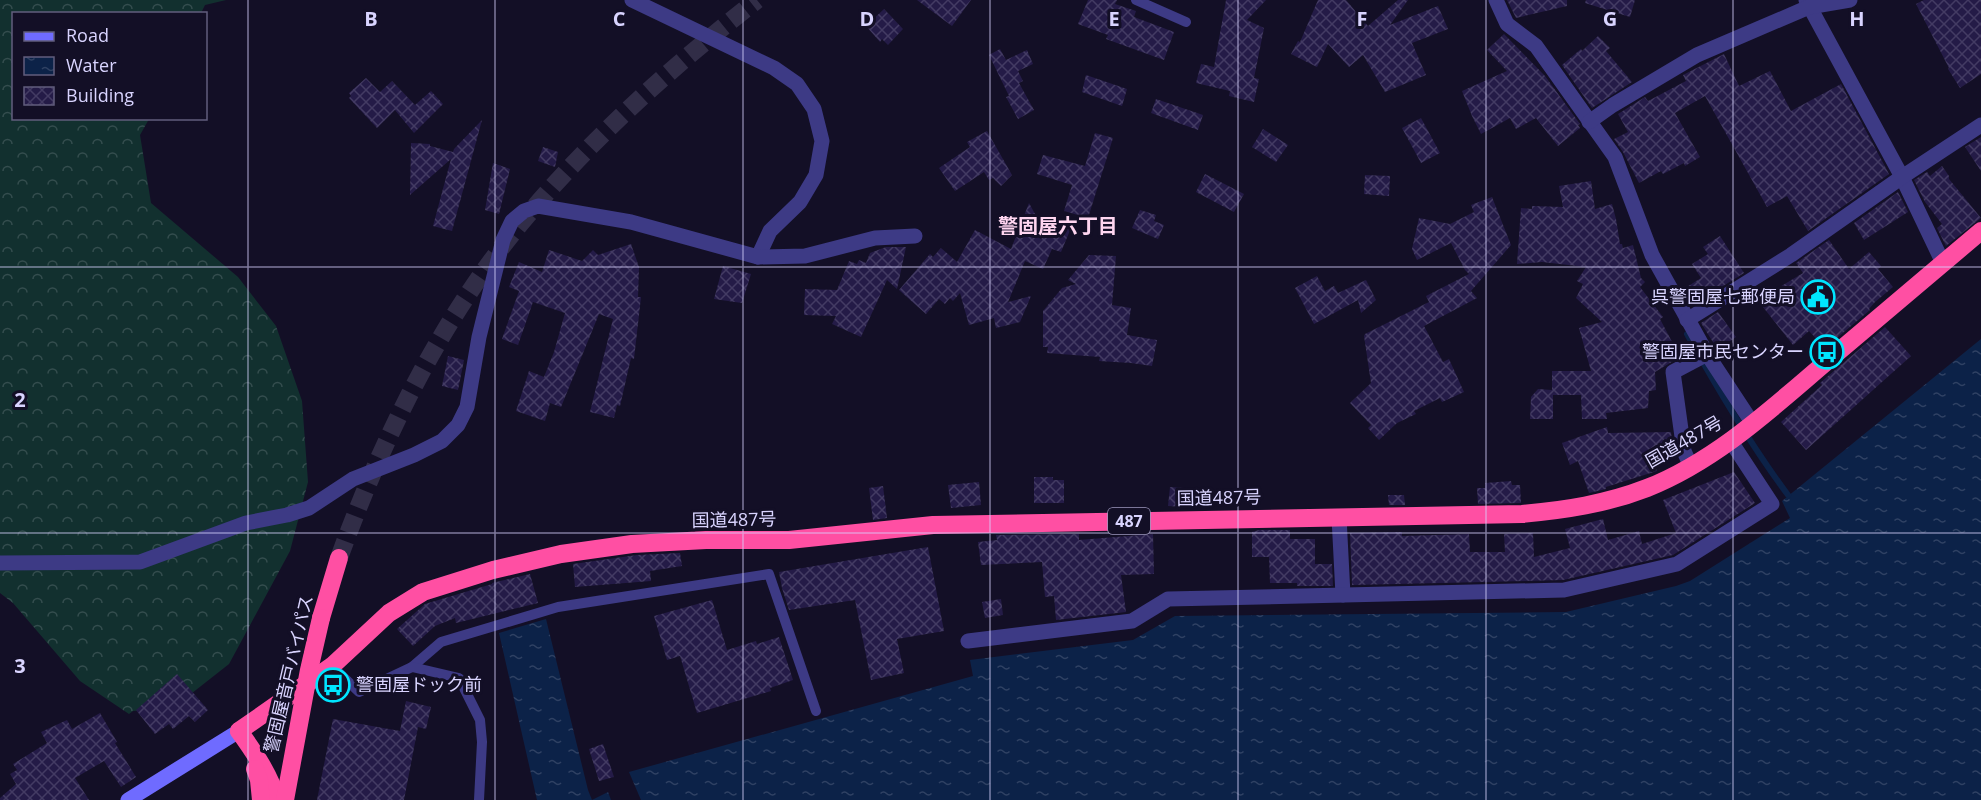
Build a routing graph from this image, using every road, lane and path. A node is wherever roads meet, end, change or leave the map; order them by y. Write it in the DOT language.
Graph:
graph roads {
  1 [pos="632,0"];
  2 [pos="1136,0"];
  3 [pos="1496,0"];
  4 [pos="1850,0"];
  5 [pos="1808,4"];
  6 [pos="1186,22"];
  7 [pos="1589,122"];
  8 [pos="1981,125"];
  9 [pos="1902,177"];
  10 [pos="1981,231"];
  11 [pos="915,236"];
  12 [pos="758,257"];
  13 [pos="1943,263"];
  14 [pos="1687,320"];
  15 [pos="1707,354"];
  16 [pos="1753,424"];
  17 [pos="1730,441"];
  18 [pos="1691,466"];
  19 [pos="1339,517"];
  20 [pos="339,558"];
  21 [pos="0,563"];
  22 [pos="1343,595"];
  23 [pos="968,641"];
  24 [pos="332,666"];
  25 [pos="412,667"];
  26 [pos="816,711"];
  27 [pos="239,731"];
  28 [pos="128,800"];
  29 [pos="261,800"];
  30 [pos="277,800"];
  31 [pos="285,800"];
  32 [pos="479,800"];
  1 -- 12 [label="street"];
  2 -- 6 [label="lane"];
  3 -- 7 [label="street"];
  4 -- 5 [label="street"];
  5 -- 7 [label="street"];
  5 -- 9 [label="street"];
  7 -- 14 [label="street"];
  8 -- 9 [label="street"];
  9 -- 13 [label="street"];
  9 -- 14 [label="street"];
  10 -- 13 [label="highway, 国道487号 / 487"];
  11 -- 12 [label="street"];
  12 -- 21 [label="street"];
  13 -- 16 [label="highway, 国道487号 / 487"];
  14 -- 15 [label="street"];
  15 -- 16 [label="street"];
  15 -- 18 [label="street"];
  16 -- 17 [label="highway, 国道487号 / 487"];
  17 -- 18 [label="highway, 国道487号 / 487"];
  17 -- 22 [label="street"];
  18 -- 19 [label="highway, 国道487号 / 487"];
  19 -- 22 [label="street"];
  19 -- 24 [label="highway, 国道487号 / 487"];
  20 -- 31 [label="highway, 警固屋音戸バイパス, bridge"];
  22 -- 23 [label="street"];
  24 -- 25 [label="lane"];
  24 -- 27 [label="highway, 国道487号 / 487"];
  25 -- 26 [label="lane"];
  25 -- 32 [label="lane"];
  27 -- 28 [label="street"];
  27 -- 29 [label="highway"];
  27 -- 30 [label="highway"];
}
